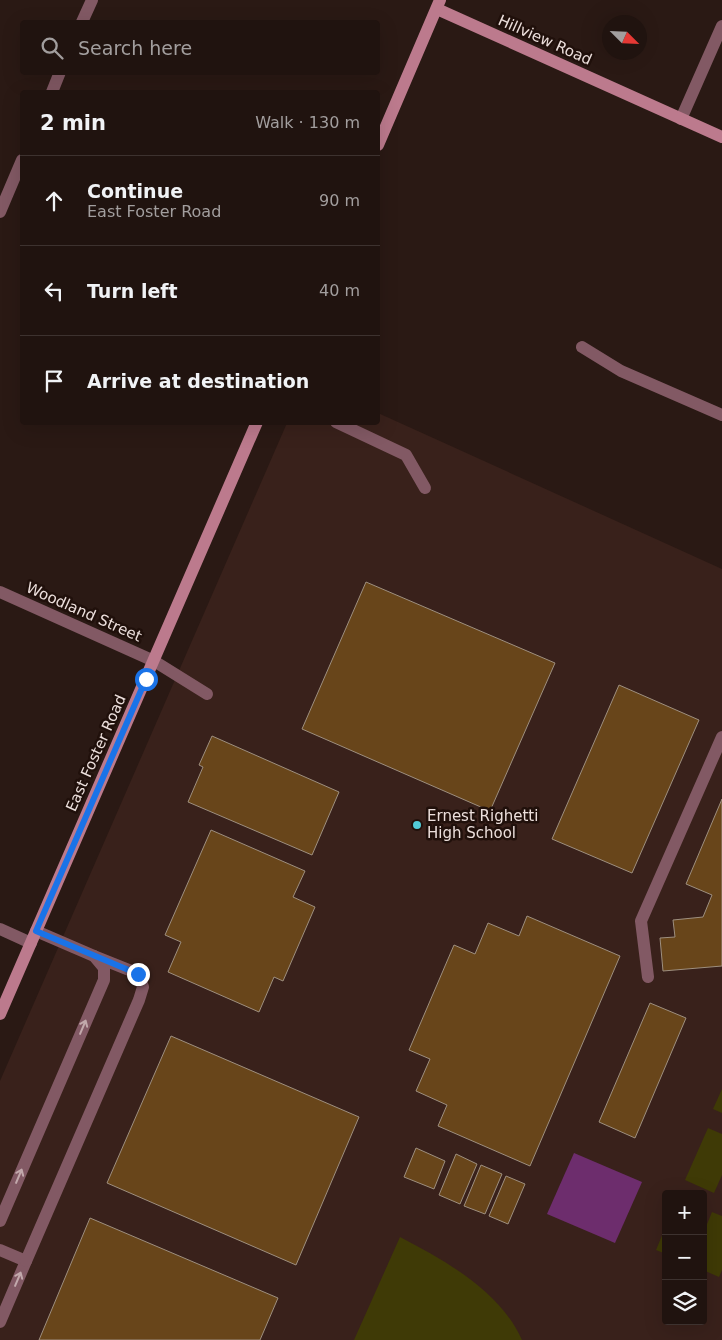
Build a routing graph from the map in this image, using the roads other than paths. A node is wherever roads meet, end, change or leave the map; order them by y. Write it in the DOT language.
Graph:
graph roads {
  1 [pos="92,0"];
  2 [pos="439,4"];
  3 [pos="83,20"];
  4 [pos="722,26"];
  5 [pos="59,75"];
  6 [pos="53,90"];
  7 [pos="681,119"];
  8 [pos="722,138"];
  9 [pos="380,140"];
  10 [pos="20,165"];
  11 [pos="0,212"];
  12 [pos="582,347"];
  13 [pos="722,416"];
  14 [pos="256,425"];
  15 [pos="342,425"];
  16 [pos="425,488"];
  17 [pos="0,592"];
  18 [pos="154,661"];
  19 [pos="207,694"];
  20 [pos="722,737"];
  21 [pos="0,929"];
  22 [pos="36,931"];
  23 [pos="31,943"];
  24 [pos="94,956"];
  25 [pos="648,977"];
  26 [pos="0,1014"];
  27 [pos="0,1221"];
  28 [pos="0,1250"];
  29 [pos="26,1261"];
  30 [pos="0,1322"];
  1 -- 3 [label="street"];
  2 -- 7 [label="street, Hillview Road"];
  2 -- 9 [label="street"];
  4 -- 7 [label="street"];
  5 -- 6 [label="street"];
  7 -- 8 [label="street, Hillview Road"];
  10 -- 11 [label="street"];
  12 -- 13 [label="street"];
  14 -- 18 [label="street, East Foster Road"];
  15 -- 16 [label="street"];
  17 -- 18 [label="street, Woodland Street"];
  18 -- 19 [label="street, Woodland Street"];
  18 -- 22 [label="street, East Foster Road"];
  20 -- 25 [label="street"];
  21 -- 23 [label="street"];
  22 -- 23 [label="street, East Foster Road"];
  22 -- 24 [label="street"];
  23 -- 26 [label="street, East Foster Road"];
  27 -- 24 [label="street, one-way"];
  24 -- 29 [label="street"];
  28 -- 29 [label="street"];
  30 -- 29 [label="street, one-way"];
}
